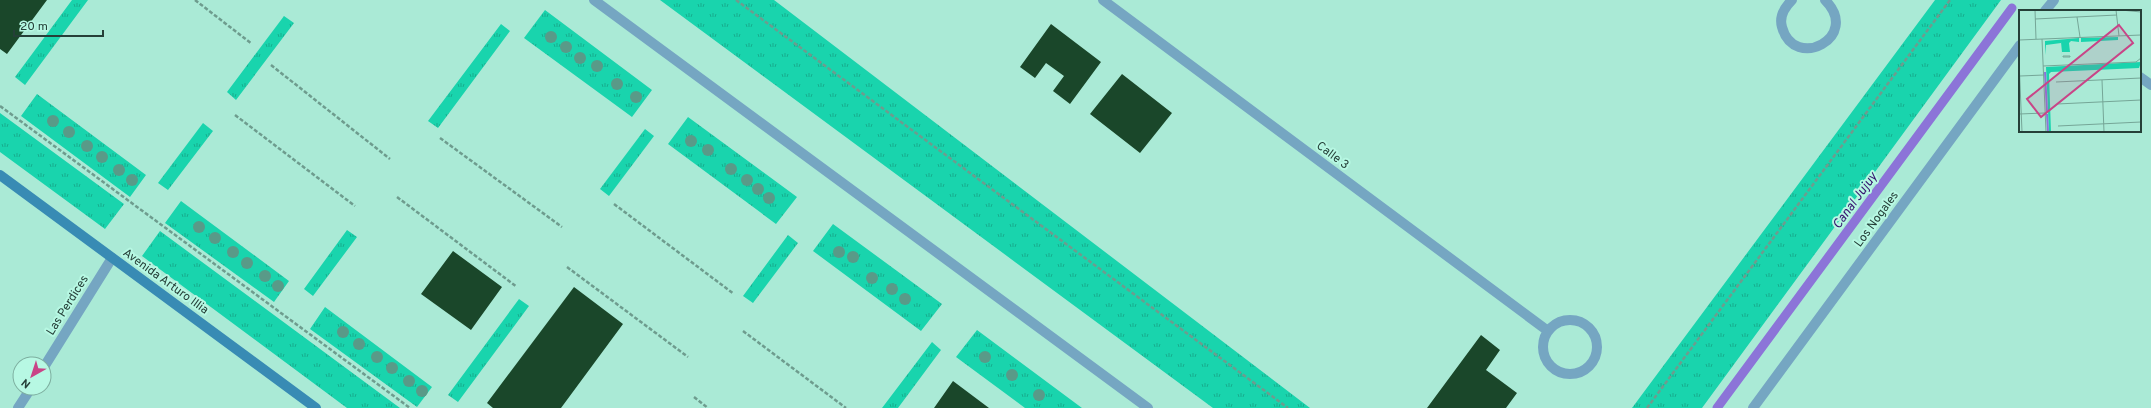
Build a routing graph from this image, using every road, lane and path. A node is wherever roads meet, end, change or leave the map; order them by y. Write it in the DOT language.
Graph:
graph roads {
  1 [pos="195,0"];
  2 [pos="594,0"];
  3 [pos="736,0"];
  4 [pos="1103,0"];
  5 [pos="1825,0"];
  6 [pos="1950,0"];
  7 [pos="1786,2"];
  8 [pos="252,44"];
  9 [pos="2019,47"];
  10 [pos="271,65"];
  11 [pos="2141,78"];
  12 [pos="2151,85"];
  13 [pos="0,106"];
  14 [pos="235,115"];
  15 [pos="440,138"];
  16 [pos="390,159"];
  17 [pos="0,175"];
  18 [pos="397,197"];
  19 [pos="614,204"];
  20 [pos="355,206"];
  21 [pos="562,227"];
  22 [pos="112,258"];
  23 [pos="567,267"];
  24 [pos="517,287"];
  25 [pos="734,294"];
  26 [pos="743,331"];
  27 [pos="1548,331"];
  28 [pos="51,356"];
  29 [pos="688,357"];
  30 [pos="26,396"];
  31 [pos="694,397"];
  32 [pos="18,408"];
  33 [pos="316,408"];
  34 [pos="410,408"];
  35 [pos="708,408"];
  36 [pos="846,408"];
  37 [pos="1148,408"];
  38 [pos="1288,408"];
  39 [pos="1647,408"];
  40 [pos="1752,408"];
  1 -- 8 [label="path"];
  2 -- 37 [label="street"];
  3 -- 38 [label="path"];
  4 -- 27 [label="street, Calle 3"];
  5 -- 7 [label="street"];
  6 -- 39 [label="path"];
  9 -- 40 [label="street, Los Nogales"];
  10 -- 16 [label="path"];
  11 -- 12 [label="street"];
  13 -- 34 [label="path"];
  14 -- 20 [label="path"];
  15 -- 21 [label="path"];
  17 -- 22 [label="main road, Avenida Arturo Illia"];
  18 -- 24 [label="path"];
  19 -- 25 [label="path"];
  22 -- 28 [label="street, Las Perdices"];
  22 -- 33 [label="main road, Avenida Arturo Illia"];
  23 -- 29 [label="path"];
  26 -- 36 [label="path"];
  27 -- 27 [label="street"];
  30 -- 32 [label="street"];
  31 -- 35 [label="path"];
}
